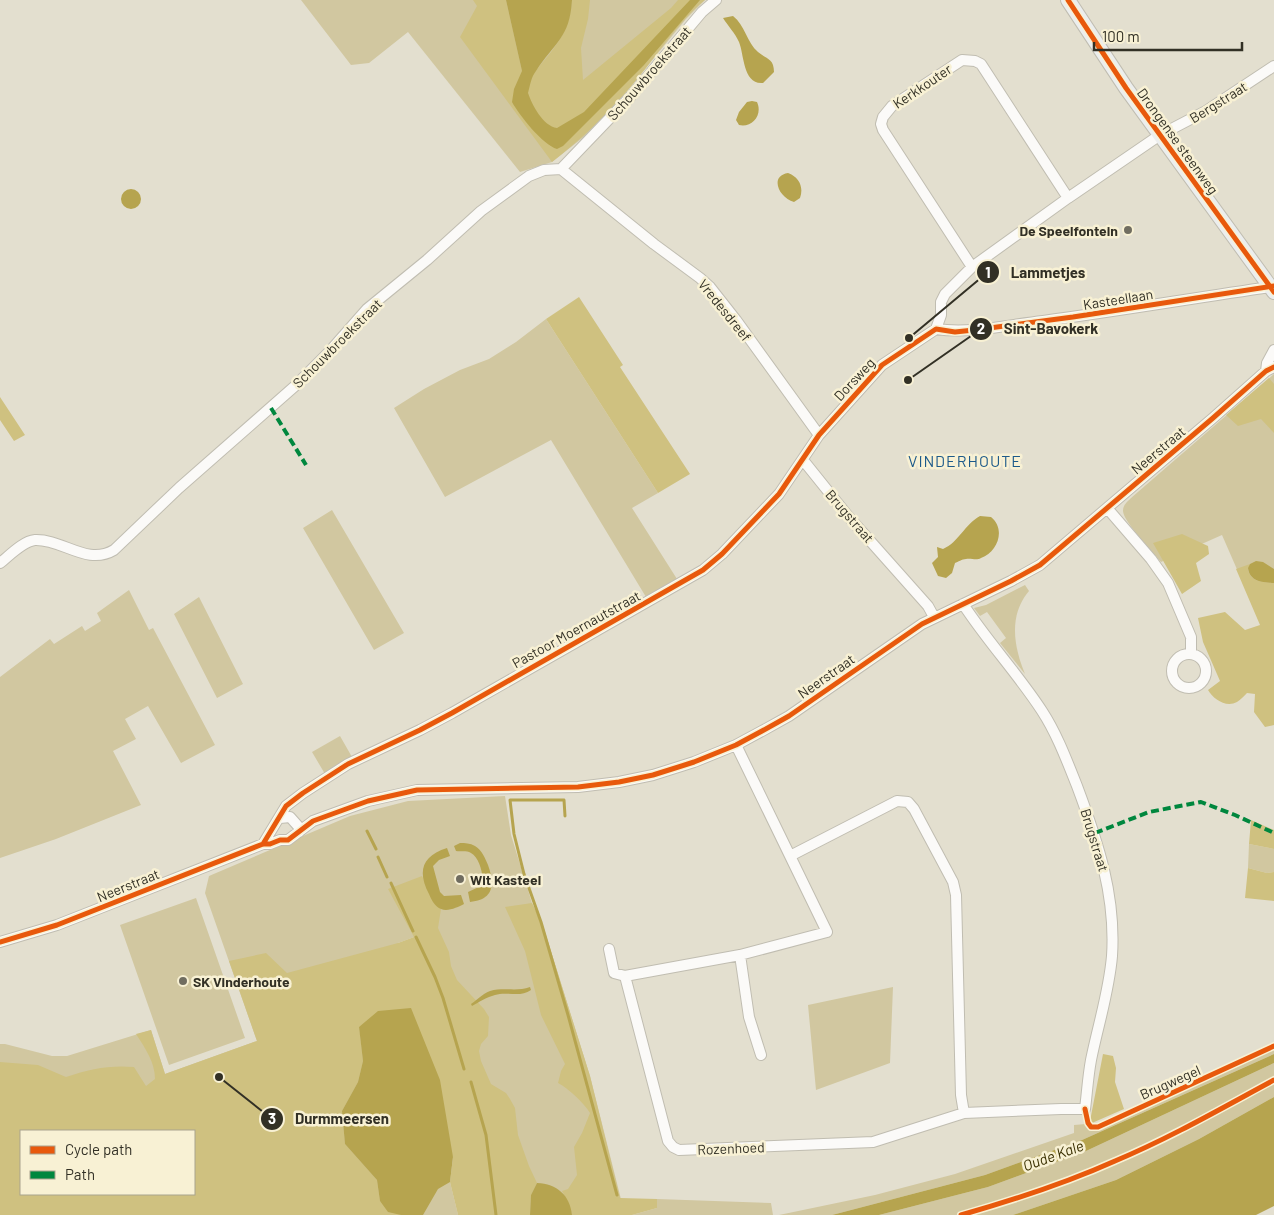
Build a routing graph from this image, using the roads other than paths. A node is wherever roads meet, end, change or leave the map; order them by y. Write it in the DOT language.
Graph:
graph roads {
  1 [pos="716,0"];
  2 [pos="1068,0"];
  3 [pos="1274,66"];
  4 [pos="1160,135"];
  5 [pos="561,169"];
  6 [pos="1068,198"];
  7 [pos="972,267"];
  8 [pos="1272,290"];
  9 [pos="936,329"];
  10 [pos="1274,350"];
  11 [pos="1270,369"];
  12 [pos="819,435"];
  13 [pos="803,460"];
  14 [pos="1108,508"];
  15 [pos="0,563"];
  16 [pos="963,604"];
  17 [pos="934,618"];
  18 [pos="1191,653"];
  19 [pos="736,745"];
  20 [pos="291,822"];
  21 [pos="272,830"];
  22 [pos="280,840"];
  23 [pos="263,844"];
  24 [pos="790,856"];
  25 [pos="0,942"];
  26 [pos="609,949"];
  27 [pos="740,955"];
  28 [pos="625,976"];
  29 [pos="761,1055"];
  30 [pos="1085,1109"];
  31 [pos="964,1113"];
  1 -- 5 [label="street, Schouwbroekstraat"];
  2 -- 4 [label="street, Drongense steenweg"];
  3 -- 4 [label="street, Bergstraat"];
  4 -- 6 [label="street"];
  4 -- 8 [label="street, Drongense steenweg"];
  5 -- 12 [label="street, Vredesdreef"];
  5 -- 15 [label="street, Schouwbroekstraat"];
  6 -- 7 [label="street"];
  6 -- 7 [label="street, Kerkkouter"];
  7 -- 9 [label="street"];
  8 -- 9 [label="street, Kasteellaan"];
  9 -- 12 [label="street, Dorsweg"];
  10 -- 11 [label="street, Neerstraat"];
  11 -- 14 [label="street, Neerstraat"];
  12 -- 13 [label="street, Pastoor Moernautstraat"];
  13 -- 17 [label="street, Brugstraat"];
  13 -- 20 [label="street, Pastoor Moernautstraat"];
  14 -- 16 [label="street, Neerstraat"];
  14 -- 18 [label="street"];
  16 -- 17 [label="street, Neerstraat"];
  16 -- 30 [label="street, Brugstraat"];
  17 -- 19 [label="street, Neerstraat"];
  19 -- 20 [label="street, Neerstraat"];
  19 -- 24 [label="street"];
  20 -- 21 [label="street, Neerstraat"];
  20 -- 22 [label="street, Neerstraat"];
  21 -- 22 [label="street"];
  21 -- 23 [label="street, Neerstraat"];
  22 -- 23 [label="street, Neerstraat"];
  23 -- 25 [label="street, Neerstraat"];
  24 -- 27 [label="street"];
  24 -- 31 [label="street"];
  26 -- 28 [label="street, Rozenhoed"];
  27 -- 28 [label="street"];
  27 -- 29 [label="street"];
  28 -- 31 [label="street, Rozenhoed"];
  30 -- 31 [label="street, Rozenhoed"];
}
